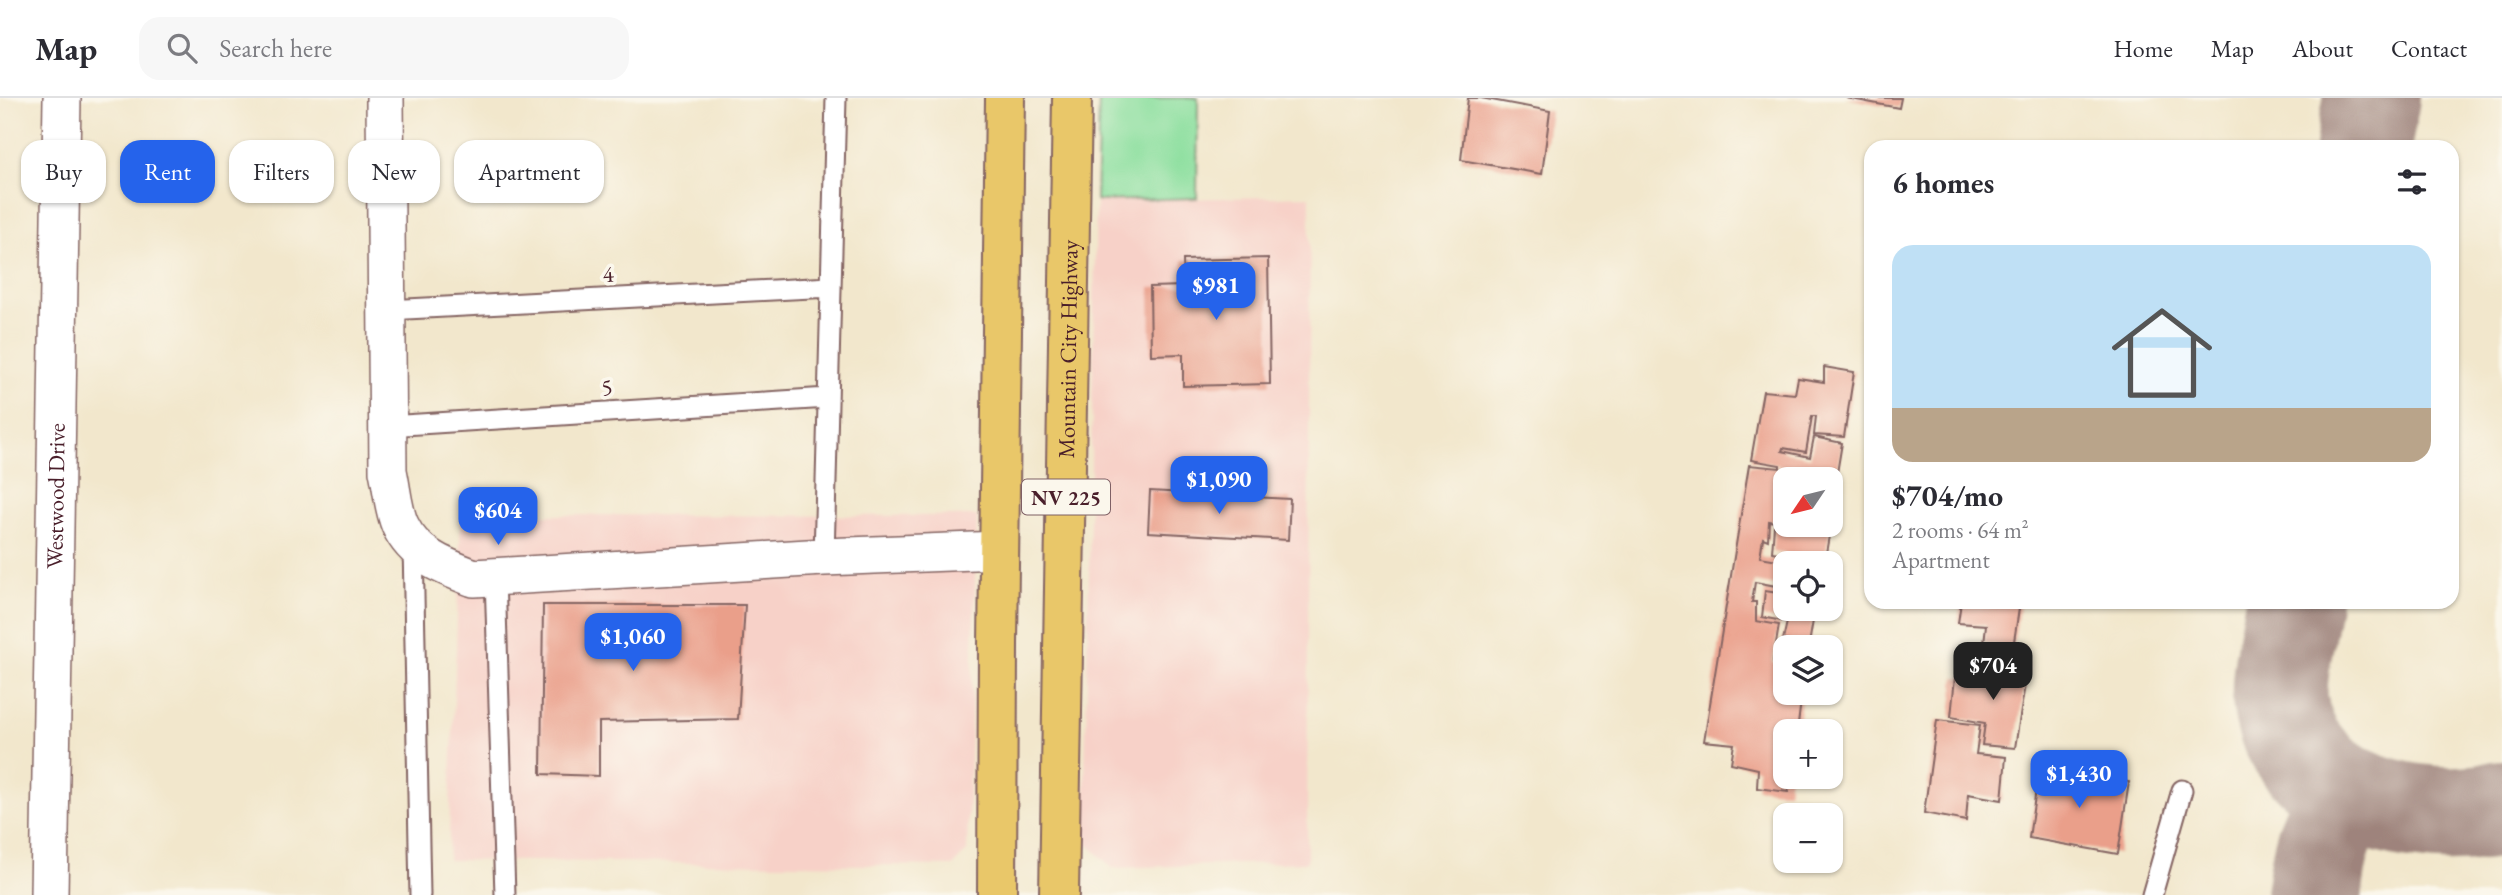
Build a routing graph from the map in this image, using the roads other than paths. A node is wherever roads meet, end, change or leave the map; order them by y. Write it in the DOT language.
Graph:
graph roads {
  1 [pos="62,98"];
  2 [pos="385,98"];
  3 [pos="836,98"];
  4 [pos="1005,98"];
  5 [pos="1072,98"];
  6 [pos="831,287"];
  7 [pos="387,310"];
  8 [pos="828,398"];
  9 [pos="388,426"];
  10 [pos="413,545"];
  11 [pos="999,551"];
  12 [pos="824,557"];
  13 [pos="495,577"];
  14 [pos="2182,790"];
  15 [pos="49,895"];
  16 [pos="420,895"];
  17 [pos="505,895"];
  18 [pos="997,895"];
  19 [pos="1059,895"];
  20 [pos="2152,895"];
  1 -- 15 [label="street, Westwood Drive"];
  2 -- 7 [label="street"];
  3 -- 6 [label="lane"];
  4 -- 11 [label="main road, NV 225"];
  5 -- 19 [label="main road, Mountain City Highway / NV 225"];
  6 -- 7 [label="lane, 4"];
  6 -- 8 [label="lane"];
  7 -- 9 [label="street"];
  8 -- 9 [label="lane, 5"];
  8 -- 12 [label="lane"];
  9 -- 10 [label="street"];
  10 -- 13 [label="street"];
  10 -- 16 [label="lane"];
  11 -- 12 [label="street"];
  11 -- 18 [label="main road, NV 225"];
  12 -- 13 [label="street"];
  13 -- 17 [label="lane"];
  14 -- 20 [label="lane"];
}
